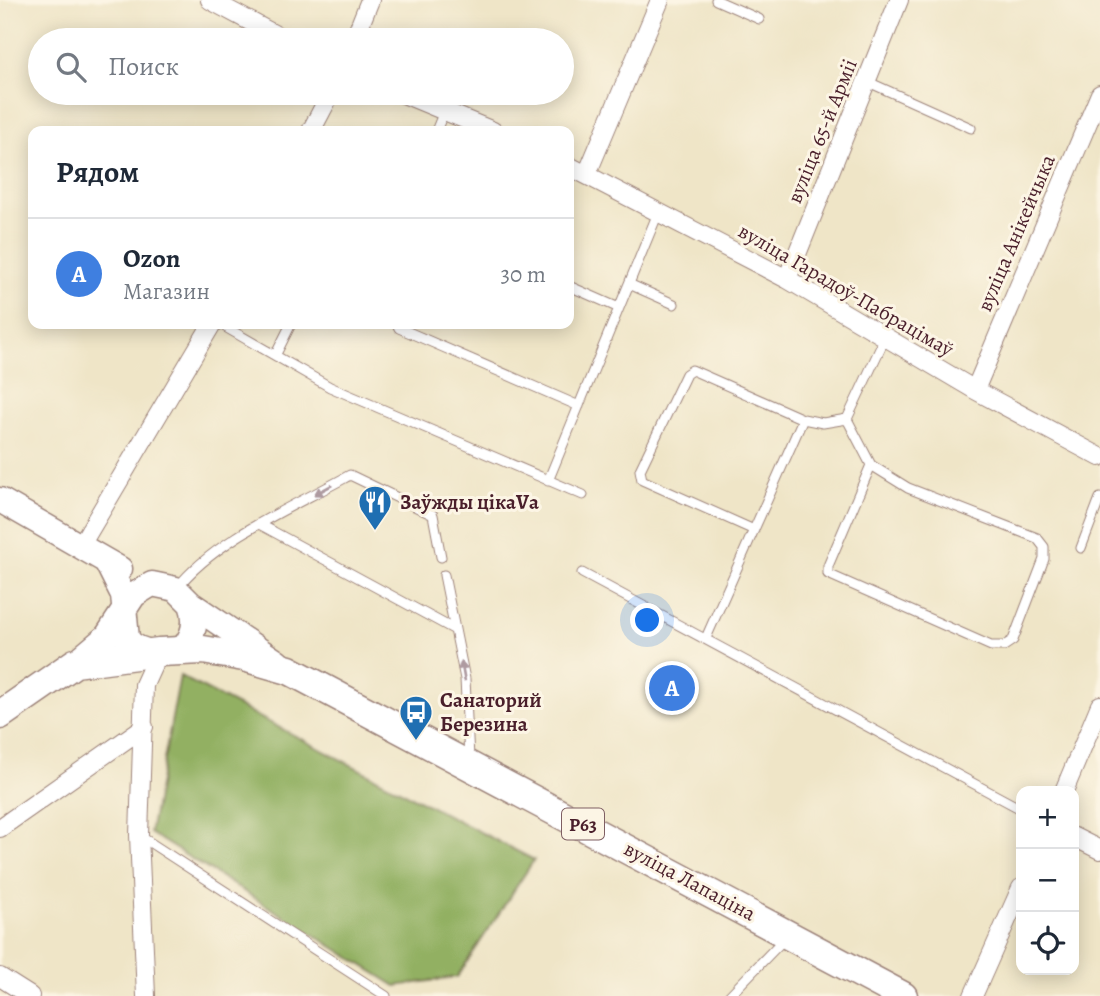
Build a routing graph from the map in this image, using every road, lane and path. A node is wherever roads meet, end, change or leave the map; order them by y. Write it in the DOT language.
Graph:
graph roads {
  1 [pos="210,0"];
  2 [pos="370,0"];
  3 [pos="660,0"];
  4 [pos="716,0"];
  5 [pos="899,0"];
  6 [pos="759,19"];
  7 [pos="262,28"];
  8 [pos="359,28"];
  9 [pos="866,81"];
  10 [pos="1100,94"];
  11 [pos="325,105"];
  12 [pos="434,105"];
  13 [pos="445,109"];
  14 [pos="314,126"];
  15 [pos="438,126"];
  16 [pos="482,126"];
  17 [pos="971,128"];
  18 [pos="574,168"];
  19 [pos="587,174"];
  20 [pos="658,213"];
  21 [pos="788,279"];
  22 [pos="629,284"];
  23 [pos="574,288"];
  24 [pos="674,304"];
  25 [pos="620,308"];
  26 [pos="209,329"];
  27 [pos="229,329"];
  28 [pos="288,329"];
  29 [pos="401,329"];
  30 [pos="885,338"];
  31 [pos="276,354"];
  32 [pos="975,390"];
  33 [pos="579,406"];
  34 [pos="803,419"];
  35 [pos="847,419"];
  36 [pos="1100,457"];
  37 [pos="871,465"];
  38 [pos="548,481"];
  39 [pos="583,495"];
  40 [pos="1100,498"];
  41 [pos="0,500"];
  42 [pos="261,525"];
  43 [pos="754,530"];
  44 [pos="80,545"];
  45 [pos="1081,548"];
  46 [pos="441,557"];
  47 [pos="107,563"];
  48 [pos="582,573"];
  49 [pos="444,575"];
  50 [pos="173,593"];
  51 [pos="125,611"];
  52 [pos="455,630"];
  53 [pos="706,638"];
  54 [pos="159,652"];
  55 [pos="75,663"];
  56 [pos="289,670"];
  57 [pos="1100,705"];
  58 [pos="0,715"];
  59 [pos="144,727"];
  60 [pos="469,763"];
  61 [pos="1066,786"];
  62 [pos="1016,806"];
  63 [pos="0,828"];
  64 [pos="139,835"];
  65 [pos="1079,840"];
  66 [pos="1100,850"];
  67 [pos="1016,899"];
  68 [pos="789,934"];
  69 [pos="0,977"];
  70 [pos="30,996"];
  71 [pos="146,996"];
  72 [pos="386,996"];
  73 [pos="729,996"];
  74 [pos="903,996"];
  75 [pos="972,996"];
  1 -- 7 [label="street"];
  2 -- 8 [label="street"];
  3 -- 19 [label="street"];
  4 -- 6 [label="lane"];
  5 -- 9 [label="street, вуліца 65-й Арміі"];
  9 -- 17 [label="lane"];
  9 -- 21 [label="street, вуліца 65-й Арміі"];
  10 -- 32 [label="street, вуліца Анікейчыка"];
  11 -- 14 [label="street"];
  12 -- 13 [label="street"];
  13 -- 15 [label="lane"];
  13 -- 16 [label="street"];
  18 -- 19 [label="street, вуліца Гарадоў-Пабрацімаў"];
  19 -- 20 [label="street, вуліца Гарадоў-Пабрацімаў"];
  20 -- 21 [label="street, вуліца Гарадоў-Пабрацімаў"];
  20 -- 22 [label="lane"];
  21 -- 30 [label="street, вуліца Гарадоў-Пабрацімаў"];
  22 -- 24 [label="lane"];
  22 -- 25 [label="lane"];
  23 -- 25 [label="lane"];
  25 -- 33 [label="lane"];
  26 -- 44 [label="street"];
  27 -- 31 [label="lane"];
  28 -- 31 [label="lane"];
  29 -- 33 [label="lane"];
  30 -- 32 [label="street, вуліца Гарадоў-Пабрацімаў"];
  30 -- 35 [label="lane"];
  31 -- 38 [label="lane"];
  32 -- 36 [label="street, вуліца Гарадоў-Пабрацімаў"];
  33 -- 38 [label="lane"];
  34 -- 35 [label="lane"];
  34 -- 43 [label="lane"];
  34 -- 43 [label="lane"];
  35 -- 37 [label="lane"];
  37 -- 37 [label="lane"];
  38 -- 39 [label="lane"];
  40 -- 45 [label="lane"];
  41 -- 44 [label="main road"];
  46 -- 42 [label="lane, one-way"];
  42 -- 50 [label="lane"];
  42 -- 52 [label="lane"];
  43 -- 53 [label="lane"];
  44 -- 47 [label="main road"];
  47 -- 50 [label="main road"];
  47 -- 51 [label="main road"];
  48 -- 53 [label="lane"];
  49 -- 52 [label="lane"];
  50 -- 51 [label="main road, вуліца Лапаціна / Р63"];
  50 -- 54 [label="main road, вуліца Лапаціна / Р63"];
  50 -- 56 [label="main road, вуліца Лапаціна / Р63"];
  51 -- 54 [label="main road, вуліца Лапаціна / Р63"];
  51 -- 55 [label="main road, вуліца Лапаціна / Р63"];
  60 -- 52 [label="lane, one-way"];
  53 -- 62 [label="lane"];
  54 -- 55 [label="main road, вуліца Лапаціна / Р63"];
  54 -- 56 [label="main road, вуліца Лапаціна / Р63"];
  54 -- 59 [label="street"];
  55 -- 58 [label="main road, вуліца Лапаціна / Р63"];
  56 -- 60 [label="main road, вуліца Лапаціна / Р63"];
  57 -- 61 [label="street"];
  59 -- 63 [label="street"];
  59 -- 64 [label="street"];
  60 -- 68 [label="main road, вуліца Лапаціна / Р63"];
  64 -- 71 [label="street"];
  64 -- 72 [label="lane"];
  65 -- 66 [label="street"];
  67 -- 75 [label="street"];
  68 -- 73 [label="lane"];
  68 -- 74 [label="main road, вуліца Лапаціна / Р63"];
  69 -- 70 [label="street"];
}
